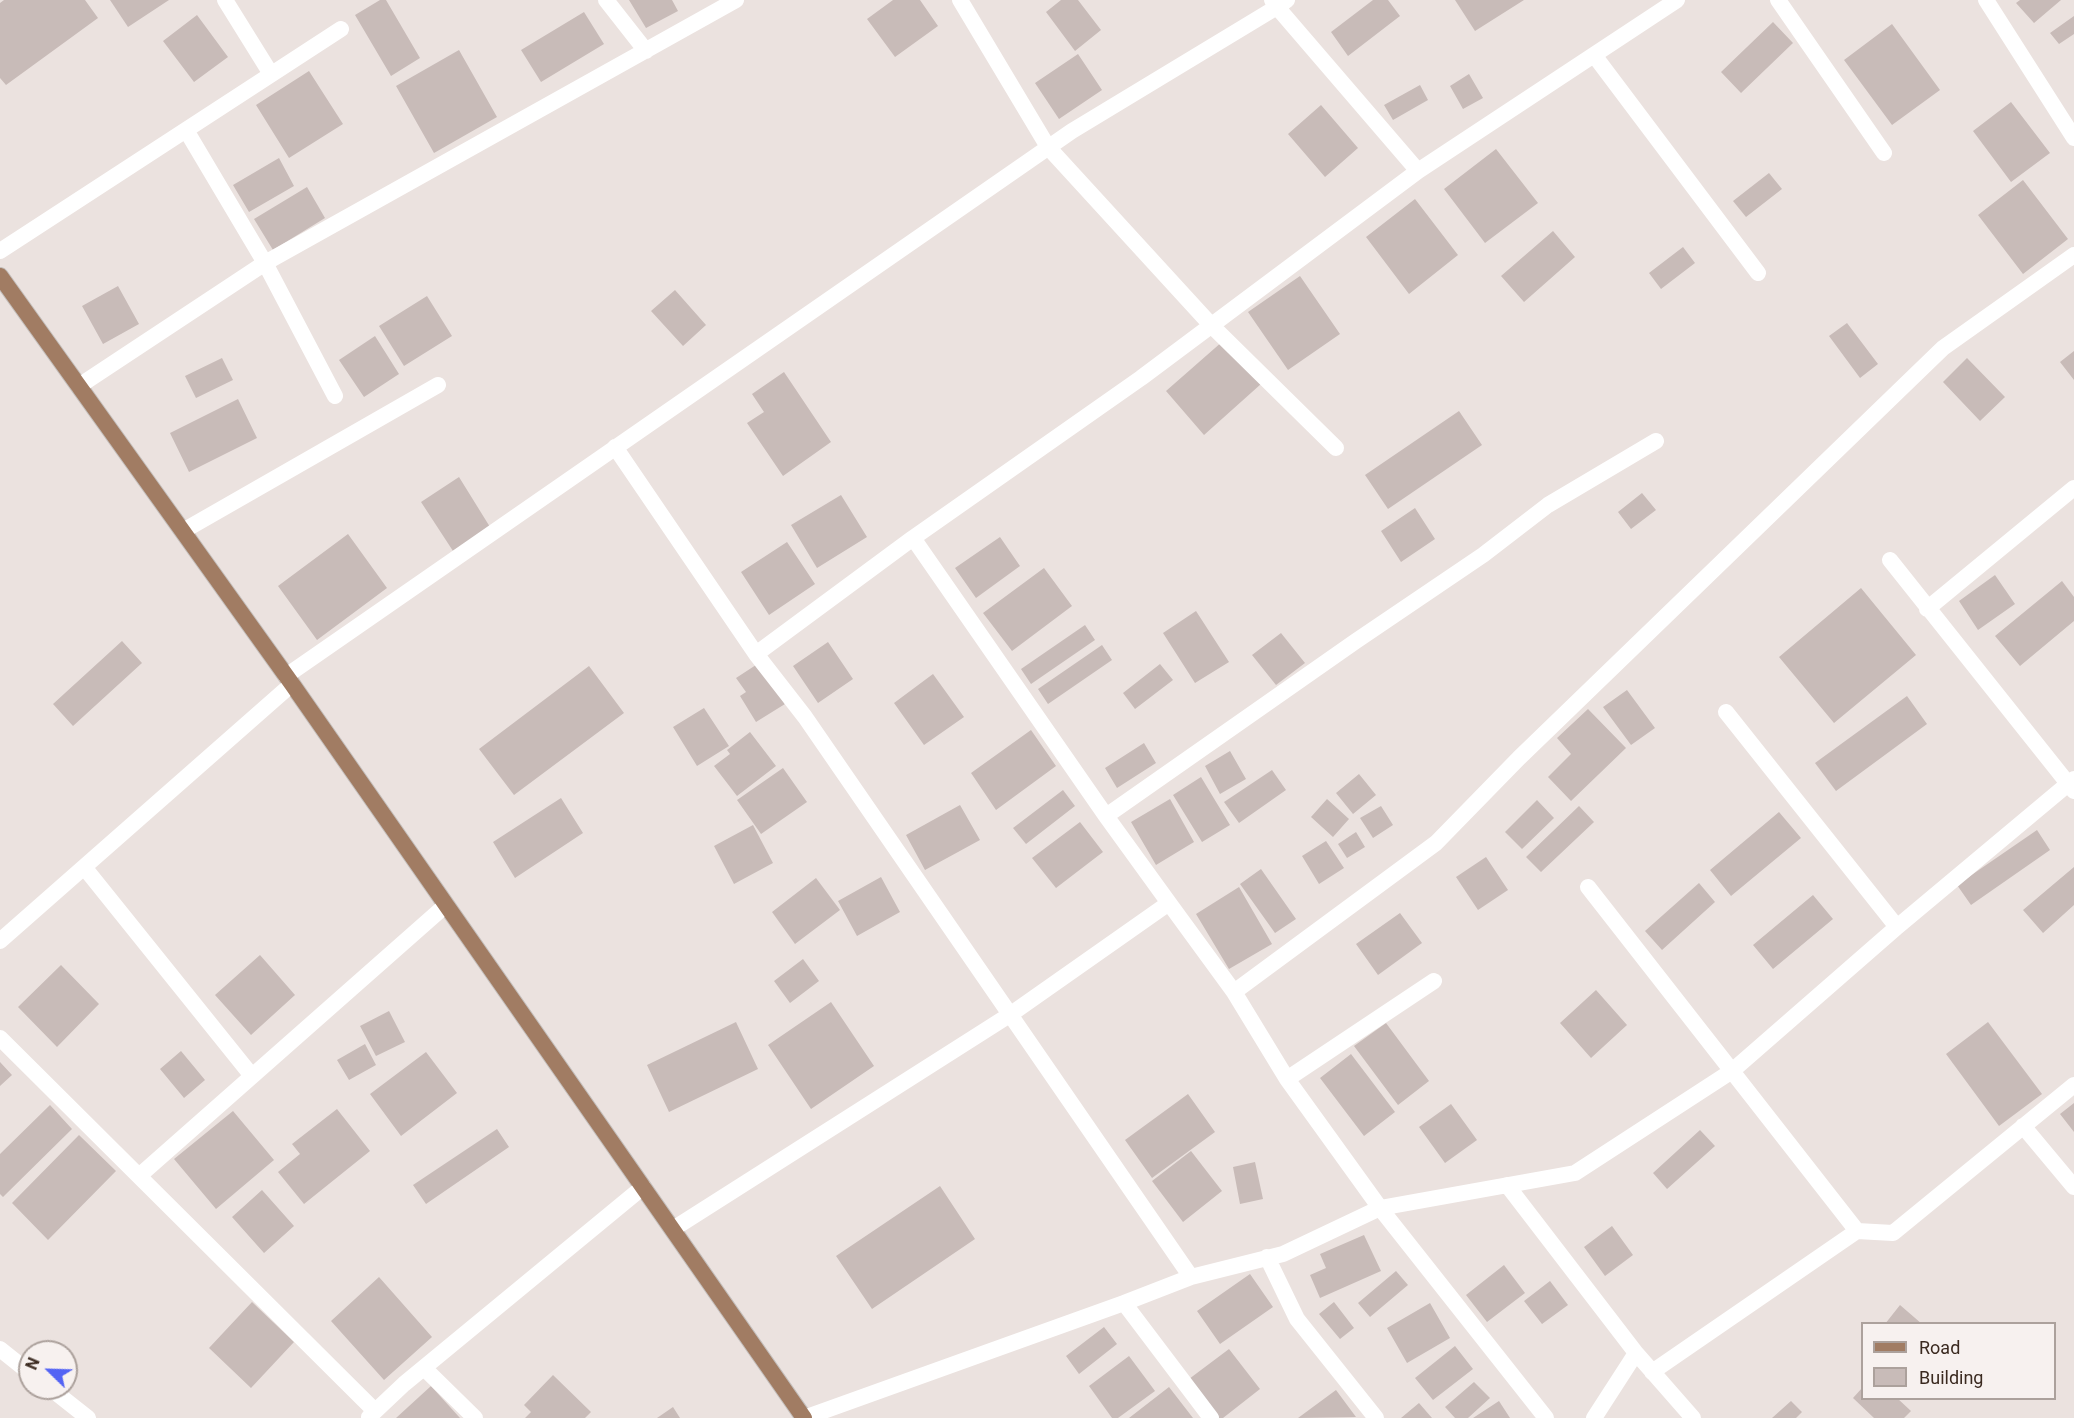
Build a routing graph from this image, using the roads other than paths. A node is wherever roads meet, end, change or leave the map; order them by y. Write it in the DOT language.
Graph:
graph roads {
  1 [pos="225,0"];
  2 [pos="606,0"];
  3 [pos="736,0"];
  4 [pos="960,0"];
  5 [pos="1677,0"];
  6 [pos="1778,0"];
  7 [pos="1986,0"];
  8 [pos="1279,2"];
  9 [pos="340,29"];
  10 [pos="646,51"];
  11 [pos="1594,55"];
  12 [pos="271,74"];
  13 [pos="186,130"];
  14 [pos="2074,138"];
  15 [pos="1048,147"];
  16 [pos="1884,153"];
  17 [pos="1418,171"];
  18 [pos="0,251"];
  19 [pos="2074,255"];
  20 [pos="265,263"];
  21 [pos="1758,273"];
  22 [pos="0,276"];
  23 [pos="1211,325"];
  24 [pos="438,385"];
  25 [pos="79,386"];
  26 [pos="335,396"];
  27 [pos="1656,441"];
  28 [pos="615,447"];
  29 [pos="1336,448"];
  30 [pos="2074,488"];
  31 [pos="183,531"];
  32 [pos="913,538"];
  33 [pos="1890,560"];
  34 [pos="1927,609"];
  35 [pos="756,654"];
  36 [pos="289,680"];
  37 [pos="1726,712"];
  38 [pos="2072,785"];
  39 [pos="1106,816"];
  40 [pos="84,867"];
  41 [pos="1588,887"];
  42 [pos="1169,903"];
  43 [pos="446,905"];
  44 [pos="1897,927"];
  45 [pos="0,941"];
  46 [pos="1434,981"];
  47 [pos="1234,992"];
  48 [pos="1011,1014"];
  49 [pos="0,1038"];
  50 [pos="1732,1071"];
  51 [pos="252,1076"];
  52 [pos="1287,1079"];
  53 [pos="2074,1085"];
  54 [pos="2023,1126"];
  55 [pos="139,1176"];
  56 [pos="1508,1185"];
  57 [pos="643,1187"];
  58 [pos="2074,1187"];
  59 [pos="1380,1208"];
  60 [pos="673,1229"];
  61 [pos="1857,1231"];
  62 [pos="1267,1257"];
  63 [pos="1191,1277"];
  64 [pos="1124,1303"];
  65 [pos="0,1349"];
  66 [pos="1636,1353"];
  67 [pos="18,1363"];
  68 [pos="424,1368"];
  69 [pos="1652,1372"];
  70 [pos="65,1400"];
  71 [pos="371,1415"];
  72 [pos="88,1418"];
  73 [pos="475,1418"];
  74 [pos="804,1418"];
  75 [pos="1211,1418"];
  76 [pos="1376,1418"];
  77 [pos="1546,1418"];
  78 [pos="1594,1418"];
  79 [pos="1693,1418"];
  1 -- 12 [label="street"];
  2 -- 10 [label="street"];
  3 -- 10 [label="street"];
  4 -- 15 [label="street"];
  5 -- 11 [label="street"];
  6 -- 16 [label="street"];
  7 -- 14 [label="street"];
  8 -- 15 [label="street"];
  8 -- 17 [label="street"];
  9 -- 12 [label="street"];
  10 -- 20 [label="street"];
  11 -- 17 [label="street"];
  11 -- 21 [label="street"];
  12 -- 13 [label="street"];
  13 -- 18 [label="street"];
  13 -- 20 [label="street"];
  15 -- 23 [label="street"];
  15 -- 28 [label="street"];
  17 -- 23 [label="street"];
  19 -- 47 [label="street"];
  20 -- 25 [label="street"];
  20 -- 26 [label="street"];
  22 -- 25 [label="main road"];
  23 -- 29 [label="street"];
  23 -- 32 [label="street"];
  24 -- 31 [label="street"];
  25 -- 31 [label="main road"];
  27 -- 39 [label="street"];
  28 -- 35 [label="street"];
  28 -- 36 [label="street"];
  30 -- 34 [label="street"];
  31 -- 36 [label="main road"];
  32 -- 35 [label="street"];
  32 -- 39 [label="street"];
  33 -- 34 [label="street"];
  34 -- 38 [label="street"];
  35 -- 48 [label="street"];
  36 -- 40 [label="street"];
  36 -- 43 [label="main road"];
  37 -- 44 [label="street"];
  38 -- 44 [label="street"];
  39 -- 42 [label="street"];
  40 -- 45 [label="street"];
  40 -- 51 [label="street"];
  41 -- 50 [label="street"];
  42 -- 47 [label="street"];
  42 -- 48 [label="street"];
  43 -- 51 [label="street"];
  43 -- 57 [label="main road"];
  44 -- 50 [label="street"];
  46 -- 52 [label="street"];
  47 -- 52 [label="street"];
  48 -- 60 [label="street"];
  48 -- 63 [label="street"];
  49 -- 55 [label="street"];
  50 -- 56 [label="street"];
  50 -- 61 [label="street"];
  51 -- 55 [label="street"];
  52 -- 59 [label="street"];
  53 -- 54 [label="street"];
  54 -- 58 [label="street"];
  54 -- 61 [label="street"];
  55 -- 71 [label="street"];
  56 -- 59 [label="street"];
  56 -- 66 [label="street"];
  57 -- 60 [label="main road"];
  57 -- 68 [label="street"];
  59 -- 62 [label="street"];
  59 -- 77 [label="street"];
  60 -- 74 [label="main road"];
  61 -- 69 [label="street"];
  62 -- 63 [label="street"];
  62 -- 76 [label="street"];
  63 -- 64 [label="street"];
  64 -- 74 [label="street"];
  64 -- 75 [label="street"];
  65 -- 67 [label="street"];
  66 -- 69 [label="street"];
  66 -- 78 [label="street"];
  68 -- 71 [label="street"];
  68 -- 73 [label="street"];
  69 -- 79 [label="street"];
  70 -- 72 [label="street"];
}
